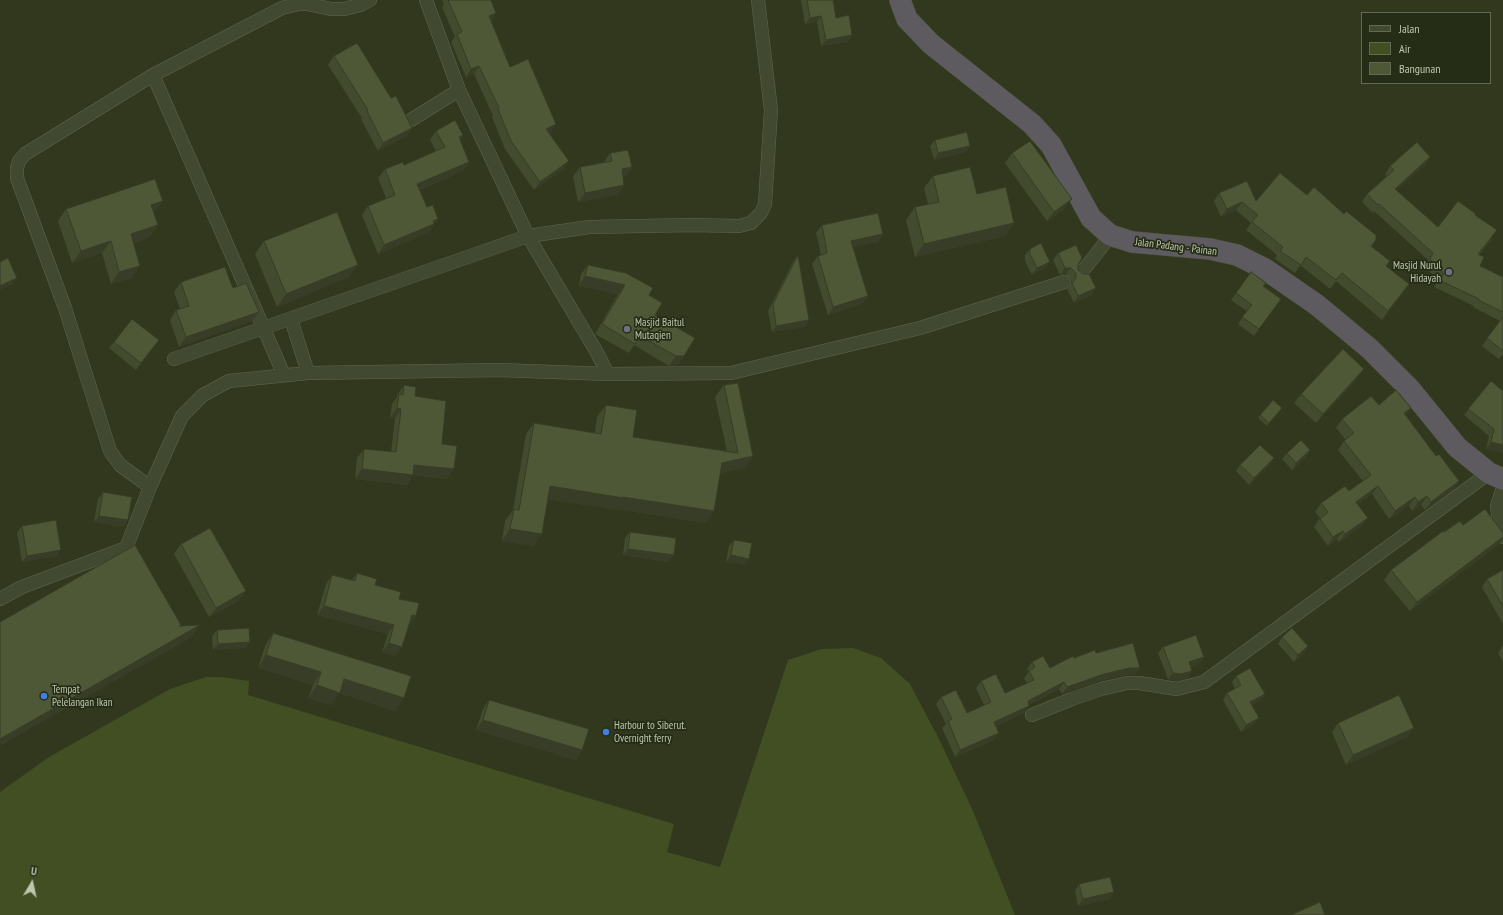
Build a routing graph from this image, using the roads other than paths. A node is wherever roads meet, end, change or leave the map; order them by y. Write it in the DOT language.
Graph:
graph roads {
  1 [pos="370,0"];
  2 [pos="426,0"];
  3 [pos="758,0"];
  4 [pos="900,0"];
  5 [pos="153,76"];
  6 [pos="459,90"];
  7 [pos="410,120"];
  8 [pos="1110,235"];
  9 [pos="528,236"];
  10 [pos="1081,273"];
  11 [pos="1064,282"];
  12 [pos="291,319"];
  13 [pos="264,327"];
  14 [pos="174,359"];
  15 [pos="308,373"];
  16 [pos="608,374"];
  17 [pos="284,375"];
  18 [pos="1498,480"];
  19 [pos="150,487"];
  20 [pos="1503,537"];
  21 [pos="0,599"];
  22 [pos="1032,715"];
  1 -- 5 [label="street"];
  2 -- 6 [label="street"];
  3 -- 9 [label="street"];
  4 -- 8 [label="highway, Jalan Padang - Painan"];
  5 -- 13 [label="street"];
  5 -- 19 [label="street"];
  6 -- 7 [label="street"];
  6 -- 9 [label="street"];
  8 -- 10 [label="street"];
  8 -- 18 [label="highway, Jalan Padang - Painan"];
  9 -- 12 [label="street"];
  9 -- 16 [label="street"];
  11 -- 16 [label="street"];
  12 -- 13 [label="street"];
  12 -- 15 [label="street"];
  13 -- 14 [label="street"];
  13 -- 17 [label="street"];
  15 -- 16 [label="street"];
  15 -- 17 [label="street"];
  17 -- 19 [label="street"];
  18 -- 20 [label="street"];
  18 -- 22 [label="street"];
  19 -- 21 [label="street"];
}
